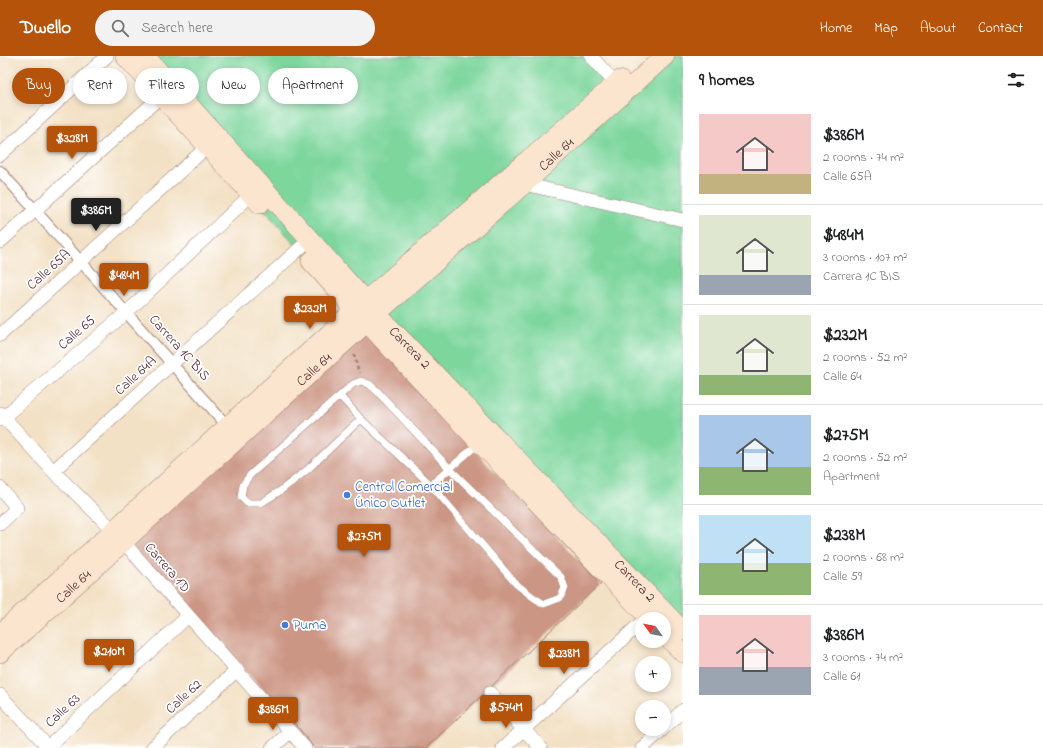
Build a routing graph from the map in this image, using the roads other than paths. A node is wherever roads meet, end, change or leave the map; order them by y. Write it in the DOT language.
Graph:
graph roads {
  1 [pos="107,56"];
  2 [pos="125,56"];
  3 [pos="145,56"];
  4 [pos="591,56"];
  5 [pos="646,56"];
  6 [pos="666,56"];
  7 [pos="136,68"];
  8 [pos="620,89"];
  9 [pos="152,104"];
  10 [pos="168,104"];
  11 [pos="207,147"];
  12 [pos="0,155"];
  13 [pos="0,171"];
  14 [pos="524,184"];
  15 [pos="256,190"];
  16 [pos="36,211"];
  17 [pos="683,220"];
  18 [pos="0,242"];
  19 [pos="305,244"];
  20 [pos="81,262"];
  21 [pos="366,312"];
  22 [pos="126,313"];
  23 [pos="0,334"];
  24 [pos="172,365"];
  25 [pos="340,396"];
  26 [pos="1,417"];
  27 [pos="361,419"];
  28 [pos="233,432"];
  29 [pos="480,443"];
  30 [pos="450,469"];
  31 [pos="53,471"];
  32 [pos="431,486"];
  33 [pos="0,488"];
  34 [pos="0,524"];
  35 [pos="118,536"];
  36 [pos="639,612"];
  37 [pos="188,616"];
  38 [pos="635,629"];
  39 [pos="683,631"];
  40 [pos="0,634"];
  41 [pos="671,641"];
  42 [pos="0,653"];
  43 [pos="683,653"];
  44 [pos="236,670"];
  45 [pos="490,692"];
  46 [pos="0,695"];
  47 [pos="683,710"];
  48 [pos="671,721"];
  49 [pos="524,729"];
  50 [pos="290,732"];
  51 [pos="655,736"];
  52 [pos="48,748"];
  53 [pos="152,748"];
  54 [pos="272,748"];
  55 [pos="305,748"];
  56 [pos="503,748"];
  57 [pos="541,748"];
  58 [pos="642,748"];
  1 -- 12 [label="street"];
  2 -- 7 [label="main road, Carrera 2"];
  3 -- 15 [label="main road, Carrera 2"];
  4 -- 8 [label="street"];
  5 -- 8 [label="main road, Calle 64"];
  6 -- 8 [label="main road, Calle 64"];
  8 -- 14 [label="main road, Calle 64"];
  8 -- 21 [label="main road, Calle 64"];
  9 -- 16 [label="street"];
  10 -- 11 [label="main road, Carrera 2"];
  11 -- 15 [label="main road, Carrera 2"];
  11 -- 20 [label="street, Calle 65A"];
  13 -- 16 [label="street, Carrera 1C BIS"];
  14 -- 17 [label="street"];
  14 -- 21 [label="main road, Calle 64"];
  15 -- 19 [label="main road, Carrera 2"];
  15 -- 22 [label="street, Calle 65"];
  16 -- 18 [label="street"];
  16 -- 20 [label="street, Carrera 1C BIS"];
  19 -- 21 [label="main road, Carrera 2"];
  19 -- 24 [label="street, Calle 64A"];
  20 -- 22 [label="street, Carrera 1C BIS"];
  20 -- 23 [label="street, Calle 65A"];
  21 -- 28 [label="main road, Calle 64"];
  21 -- 29 [label="main road, Carrera 2"];
  21 -- 39 [label="main road, Carrera 2"];
  22 -- 24 [label="street, Carrera 1C BIS"];
  22 -- 26 [label="street, Calle 65"];
  24 -- 28 [label="street, Carrera 1C BIS"];
  24 -- 31 [label="street, Calle 64A"];
  25 -- 27 [label="lane"];
  25 -- 27 [label="lane"];
  25 -- 30 [label="lane"];
  26 -- 31 [label="street, Carrera 1D"];
  27 -- 32 [label="lane"];
  28 -- 35 [label="main road, Calle 64"];
  29 -- 30 [label="lane"];
  29 -- 36 [label="main road, Carrera 2"];
  30 -- 32 [label="lane"];
  30 -- 32 [label="lane"];
  31 -- 35 [label="street, Carrera 1D"];
  33 -- 34 [label="street"];
  35 -- 37 [label="street, Carrera 1D"];
  35 -- 40 [label="main road, Calle 64"];
  35 -- 42 [label="main road, Calle 64"];
  37 -- 44 [label="street, Carrera 1D"];
  37 -- 52 [label="street, Calle 63"];
  38 -- 49 [label="street"];
  41 -- 43 [label="main road"];
  44 -- 50 [label="street, Carrera 1D"];
  44 -- 53 [label="street, Calle 62"];
  45 -- 49 [label="street"];
  46 -- 52 [label="street"];
  47 -- 48 [label="street"];
  49 -- 56 [label="street"];
  49 -- 57 [label="street"];
  50 -- 54 [label="street"];
  50 -- 55 [label="street, Carrera 1D"];
  51 -- 58 [label="street"];
}
